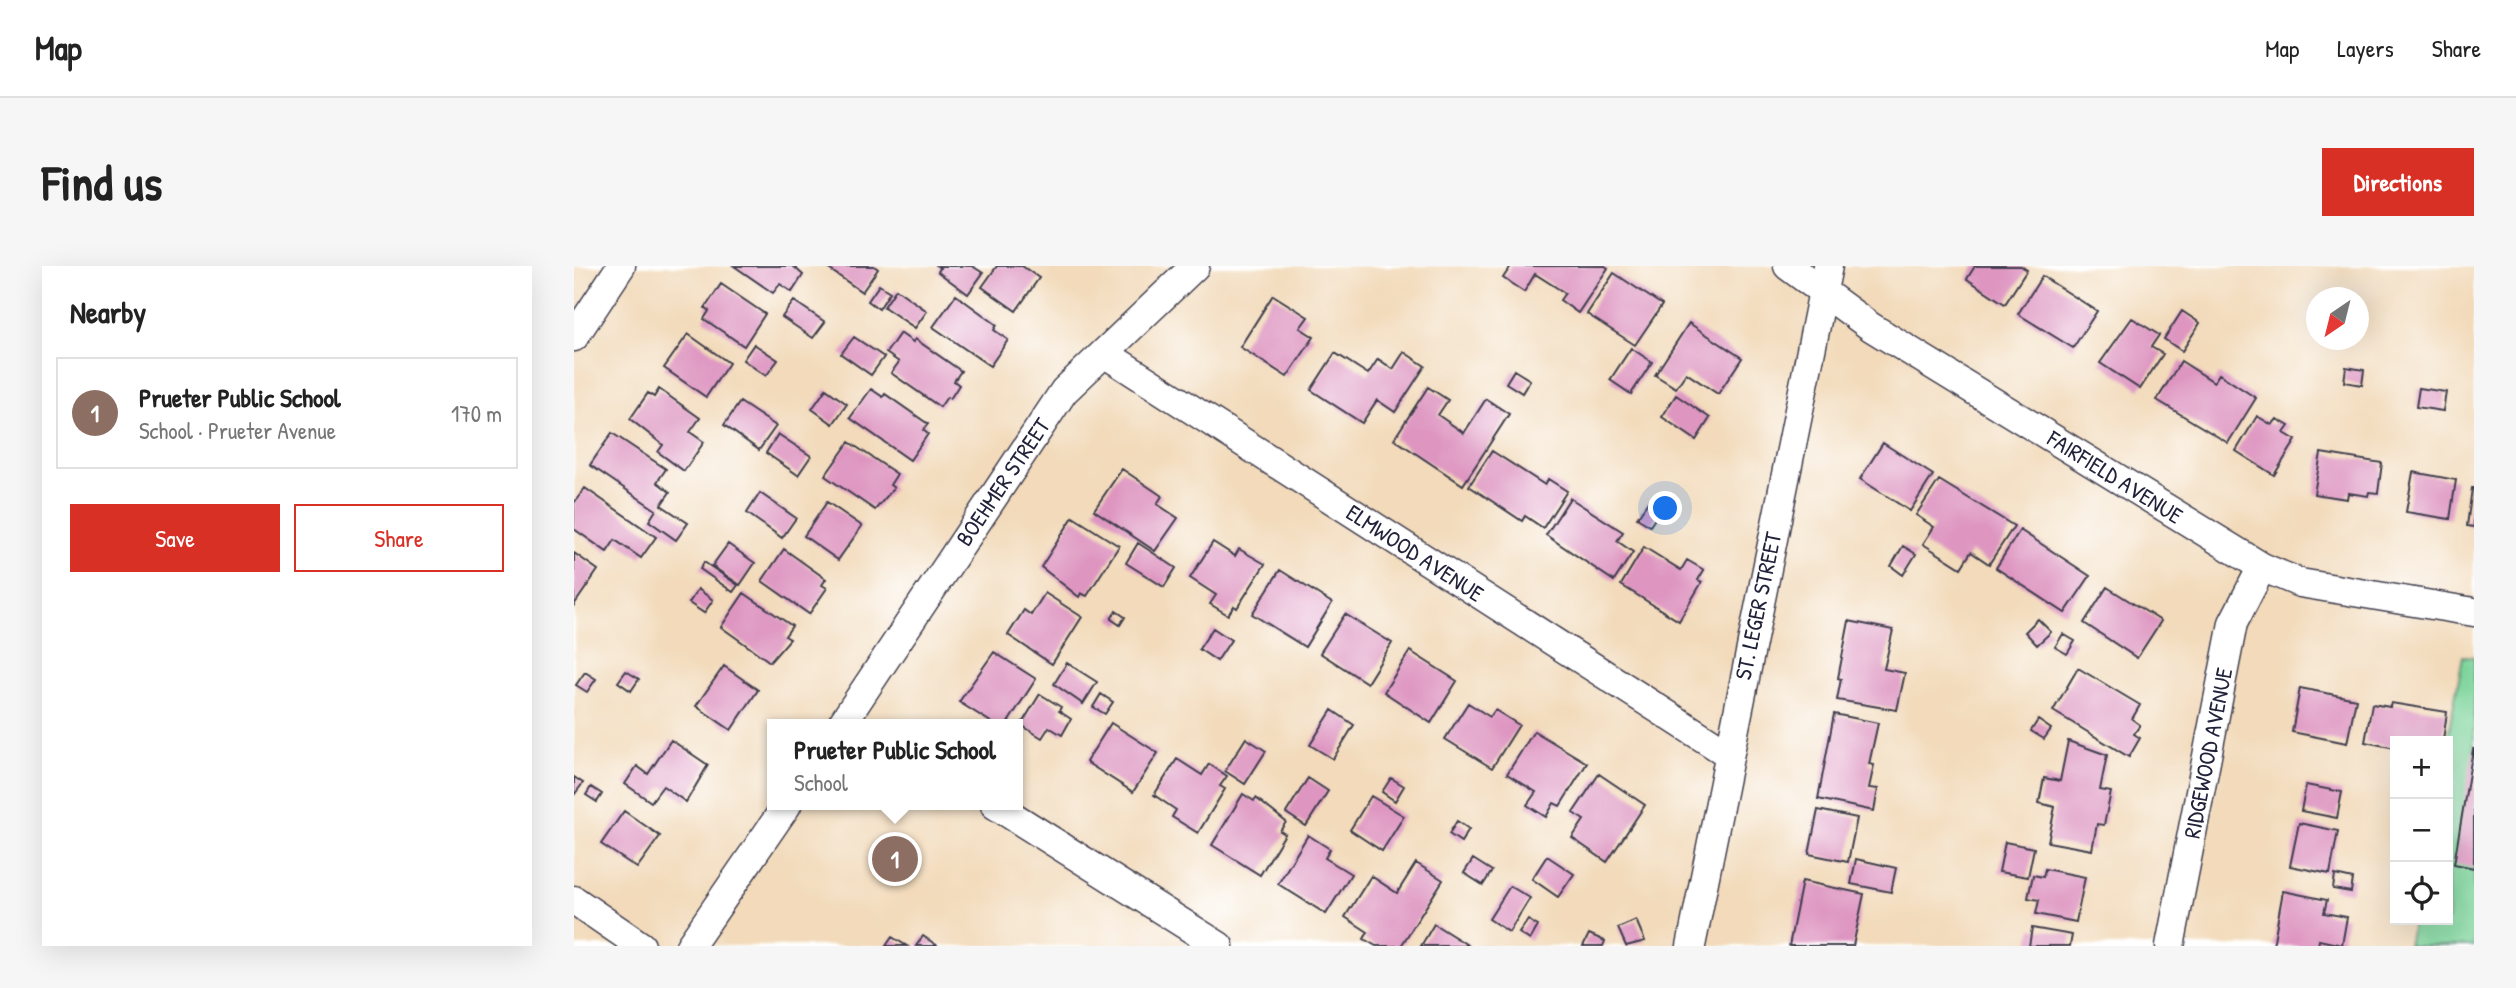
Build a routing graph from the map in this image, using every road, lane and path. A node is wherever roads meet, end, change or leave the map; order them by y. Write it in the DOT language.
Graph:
graph roads {
  1 [pos="621,266"];
  2 [pos="1195,266"];
  3 [pos="1788,266"];
  4 [pos="1826,279"];
  5 [pos="574,337"];
  6 [pos="1104,354"];
  7 [pos="2262,566"];
  8 [pos="2474,612"];
  9 [pos="855,719"];
  10 [pos="1727,753"];
  11 [pos="784,810"];
  12 [pos="1003,810"];
  13 [pos="574,901"];
  14 [pos="641,946"];
  15 [pos="690,946"];
  16 [pos="1219,946"];
  17 [pos="1691,946"];
  18 [pos="2170,946"];
  1 -- 5 [label="street"];
  2 -- 6 [label="street, BOEHMER STREET"];
  3 -- 4 [label="street, FAIRFIELD AVENUE"];
  4 -- 7 [label="street, FAIRFIELD AVENUE"];
  4 -- 10 [label="street, ST. LEGER STREET"];
  6 -- 9 [label="street, BOEHMER STREET"];
  6 -- 10 [label="street, ELMWOOD AVENUE"];
  7 -- 8 [label="street, FAIRFIELD AVENUE"];
  7 -- 18 [label="street, RIDGEWOOD AVENUE"];
  10 -- 17 [label="street, ST. LEGER STREET"];
  11 -- 15 [label="street"];
  12 -- 16 [label="street"];
  13 -- 14 [label="street"];
}
